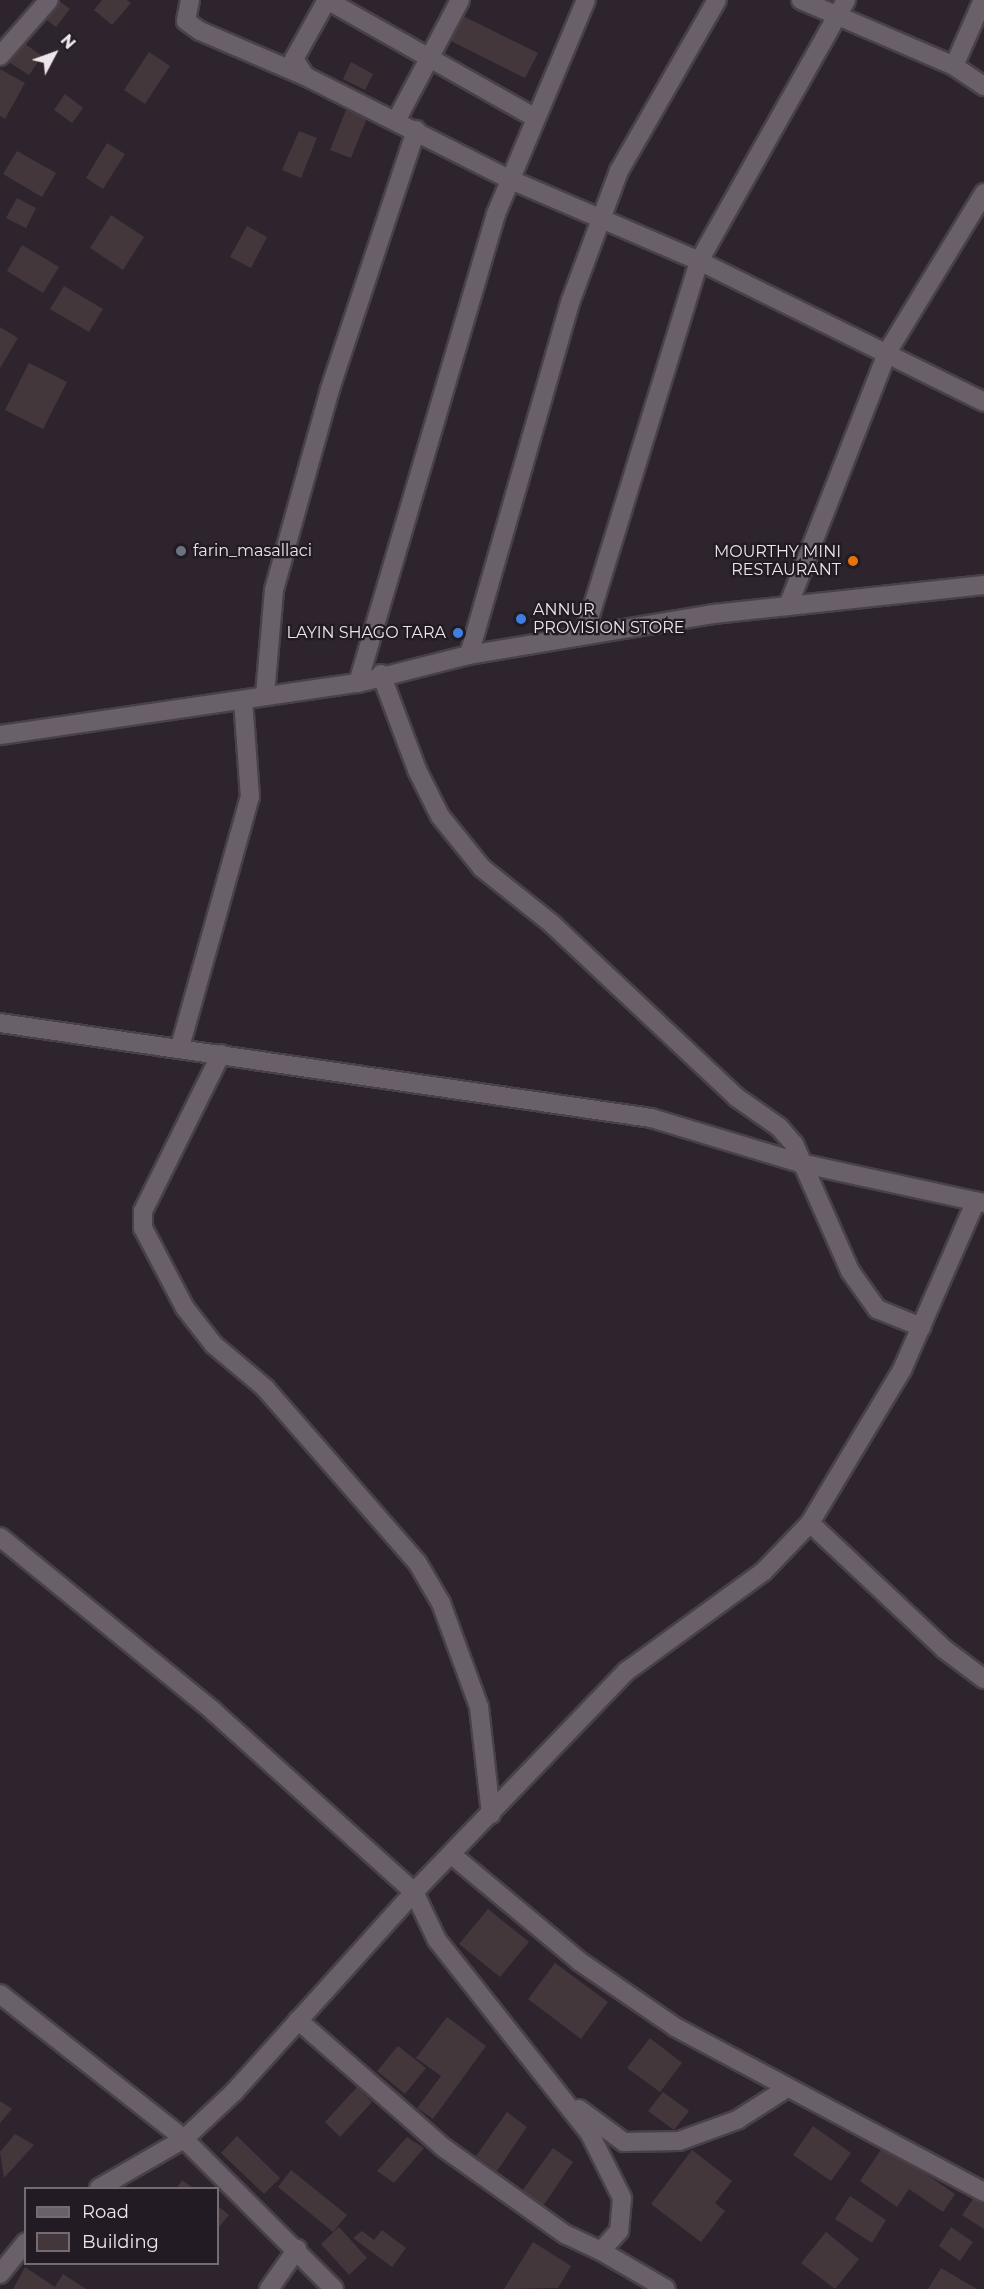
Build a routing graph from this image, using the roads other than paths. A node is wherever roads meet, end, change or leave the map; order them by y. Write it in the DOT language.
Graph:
graph roads {
  1 [pos="49,0"];
  2 [pos="190,0"];
  3 [pos="460,0"];
  4 [pos="586,0"];
  5 [pos="717,0"];
  6 [pos="801,0"];
  7 [pos="846,0"];
  8 [pos="983,0"];
  9 [pos="837,16"];
  10 [pos="0,56"];
  11 [pos="427,61"];
  12 [pos="954,66"];
  13 [pos="305,76"];
  14 [pos="984,86"];
  15 [pos="534,117"];
  16 [pos="398,119"];
  17 [pos="416,129"];
  18 [pos="509,179"];
  19 [pos="984,193"];
  20 [pos="601,217"];
  21 [pos="699,261"];
  22 [pos="888,351"];
  23 [pos="984,402"];
  24 [pos="984,584"];
  25 [pos="788,606"];
  26 [pos="584,635"];
  27 [pos="469,655"];
  28 [pos="381,674"];
  29 [pos="358,683"];
  30 [pos="265,695"];
  31 [pos="243,700"];
  32 [pos="0,735"];
  33 [pos="0,1023"];
  34 [pos="180,1047"];
  35 [pos="221,1054"];
  36 [pos="800,1163"];
  37 [pos="980,1202"];
  38 [pos="921,1327"];
  39 [pos="810,1523"];
  40 [pos="0,1537"];
  41 [pos="984,1679"];
  42 [pos="491,1814"];
  43 [pos="452,1855"];
  44 [pos="414,1892"];
  45 [pos="0,1994"];
  46 [pos="298,2020"];
  47 [pos="788,2088"];
  48 [pos="571,2103"];
  49 [pos="184,2139"];
  50 [pos="101,2187"];
  51 [pos="984,2192"];
  52 [pos="24,2244"];
  53 [pos="297,2249"];
  54 [pos="601,2251"];
  55 [pos="0,2274"];
  56 [pos="269,2289"];
  57 [pos="334,2289"];
  58 [pos="666,2289"];
  1 -- 10 [label="street"];
  2 -- 13 [label="street"];
  3 -- 11 [label="street"];
  4 -- 15 [label="street"];
  5 -- 20 [label="street"];
  6 -- 9 [label="street"];
  7 -- 9 [label="street"];
  8 -- 12 [label="street"];
  9 -- 12 [label="street"];
  9 -- 21 [label="street"];
  11 -- 13 [label="street"];
  11 -- 15 [label="street"];
  11 -- 16 [label="street"];
  12 -- 14 [label="street"];
  13 -- 16 [label="street"];
  15 -- 18 [label="street"];
  16 -- 17 [label="street"];
  17 -- 18 [label="street"];
  17 -- 30 [label="street"];
  18 -- 20 [label="street"];
  18 -- 29 [label="street"];
  19 -- 22 [label="street"];
  20 -- 21 [label="street"];
  20 -- 27 [label="street"];
  21 -- 22 [label="street"];
  21 -- 26 [label="street"];
  22 -- 23 [label="street"];
  22 -- 25 [label="street"];
  24 -- 25 [label="street"];
  25 -- 26 [label="street"];
  26 -- 27 [label="street"];
  27 -- 28 [label="street"];
  28 -- 29 [label="street"];
  28 -- 36 [label="street"];
  29 -- 30 [label="street"];
  30 -- 31 [label="street"];
  31 -- 32 [label="street"];
  31 -- 34 [label="street"];
  33 -- 34 [label="street"];
  34 -- 35 [label="street"];
  35 -- 36 [label="street"];
  35 -- 42 [label="street"];
  36 -- 37 [label="street"];
  36 -- 38 [label="street"];
  37 -- 38 [label="street"];
  38 -- 39 [label="street"];
  39 -- 41 [label="street"];
  39 -- 42 [label="street"];
  40 -- 44 [label="street"];
  42 -- 43 [label="street"];
  43 -- 44 [label="street"];
  43 -- 47 [label="street"];
  44 -- 46 [label="street"];
  44 -- 48 [label="street"];
  45 -- 49 [label="street"];
  46 -- 49 [label="street"];
  46 -- 54 [label="street"];
  47 -- 48 [label="street"];
  47 -- 51 [label="street"];
  48 -- 54 [label="street"];
  49 -- 50 [label="street"];
  49 -- 53 [label="street"];
  52 -- 55 [label="street"];
  53 -- 56 [label="street"];
  53 -- 57 [label="street"];
  54 -- 58 [label="street"];
}
